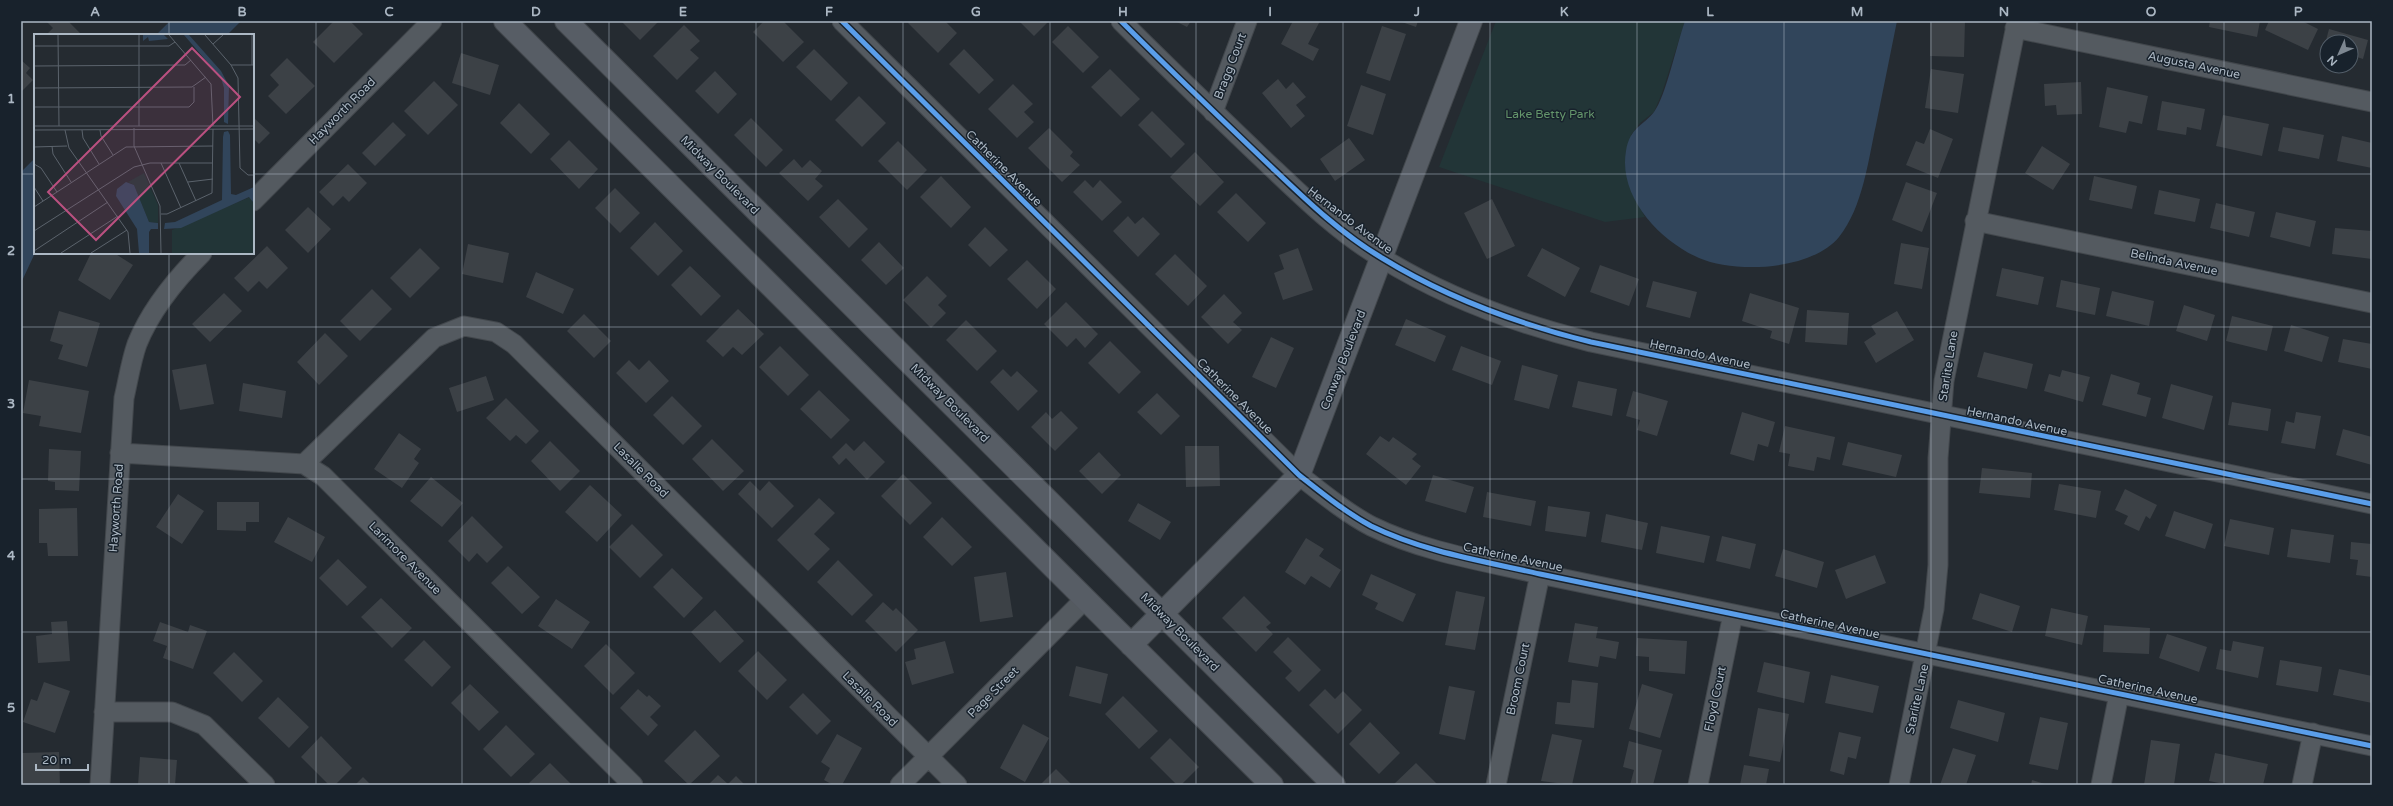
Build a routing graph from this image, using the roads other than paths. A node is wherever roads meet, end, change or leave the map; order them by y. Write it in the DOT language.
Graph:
graph roads {
  1 [pos="432,21"];
  2 [pos="505,21"];
  3 [pos="566,21"];
  4 [pos="842,21"];
  5 [pos="1121,21"];
  6 [pos="1247,21"];
  7 [pos="1471,21"];
  8 [pos="2016,25"];
  9 [pos="2372,102"];
  10 [pos="1213,112"];
  11 [pos="254,200"];
  12 [pos="1975,221"];
  13 [pos="201,254"];
  14 [pos="1381,258"];
  15 [pos="2372,303"];
  16 [pos="1940,415"];
  17 [pos="120,453"];
  18 [pos="304,464"];
  19 [pos="1299,475"];
  20 [pos="2372,504"];
  21 [pos="1540,574"];
  22 [pos="1085,599"];
  23 [pos="1162,614"];
  24 [pos="1733,614"];
  25 [pos="1131,645"];
  26 [pos="1926,654"];
  27 [pos="2120,694"];
  28 [pos="104,712"];
  29 [pos="2313,734"];
  30 [pos="2372,746"];
  31 [pos="929,756"];
  32 [pos="100,785"];
  33 [pos="264,785"];
  34 [pos="633,785"];
  35 [pos="900,785"];
  36 [pos="957,785"];
  37 [pos="1272,785"];
  38 [pos="1334,785"];
  39 [pos="1496,785"];
  40 [pos="1698,785"];
  41 [pos="1899,785"];
  42 [pos="2100,785"];
  43 [pos="2302,785"];
  1 -- 11 [label="street, Hayworth Road"];
  2 -- 22 [label="street"];
  3 -- 23 [label="street, Midway Boulevard"];
  4 -- 19 [label="street, Catherine Avenue"];
  5 -- 10 [label="street, Hernando Avenue"];
  6 -- 10 [label="street, Bragg Court"];
  7 -- 14 [label="street, Conway Boulevard"];
  8 -- 9 [label="street, Augusta Avenue"];
  8 -- 12 [label="street, Starlite Lane"];
  10 -- 14 [label="street, Hernando Avenue"];
  12 -- 15 [label="street, Belinda Avenue"];
  12 -- 16 [label="street, Starlite Lane"];
  13 -- 17 [label="street, Hayworth Road"];
  14 -- 16 [label="street, Hernando Avenue"];
  14 -- 19 [label="street, Conway Boulevard"];
  16 -- 20 [label="street, Hernando Avenue"];
  16 -- 26 [label="street, Starlite Lane"];
  17 -- 18 [label="street, Larimore Avenue"];
  17 -- 28 [label="street, Hayworth Road"];
  18 -- 31 [label="street, Lasalle Road"];
  18 -- 34 [label="street, Larimore Avenue"];
  19 -- 21 [label="street, Catherine Avenue"];
  19 -- 23 [label="street, Conway Boulevard"];
  21 -- 24 [label="street, Catherine Avenue"];
  21 -- 39 [label="street, Broom Court"];
  22 -- 25 [label="street"];
  22 -- 31 [label="street, Page Street"];
  23 -- 25 [label="street, Conway Boulevard"];
  23 -- 38 [label="street, Midway Boulevard"];
  24 -- 26 [label="street, Catherine Avenue"];
  24 -- 40 [label="street, Floyd Court"];
  25 -- 37 [label="street"];
  26 -- 27 [label="street, Catherine Avenue"];
  26 -- 41 [label="street, Starlite Lane"];
  27 -- 29 [label="street, Catherine Avenue"];
  27 -- 42 [label="street"];
  28 -- 32 [label="street, Hayworth Road"];
  28 -- 33 [label="street"];
  29 -- 30 [label="street, Catherine Avenue"];
  29 -- 43 [label="street"];
  31 -- 35 [label="street, Page Street"];
  31 -- 36 [label="street, Lasalle Road"];
}
